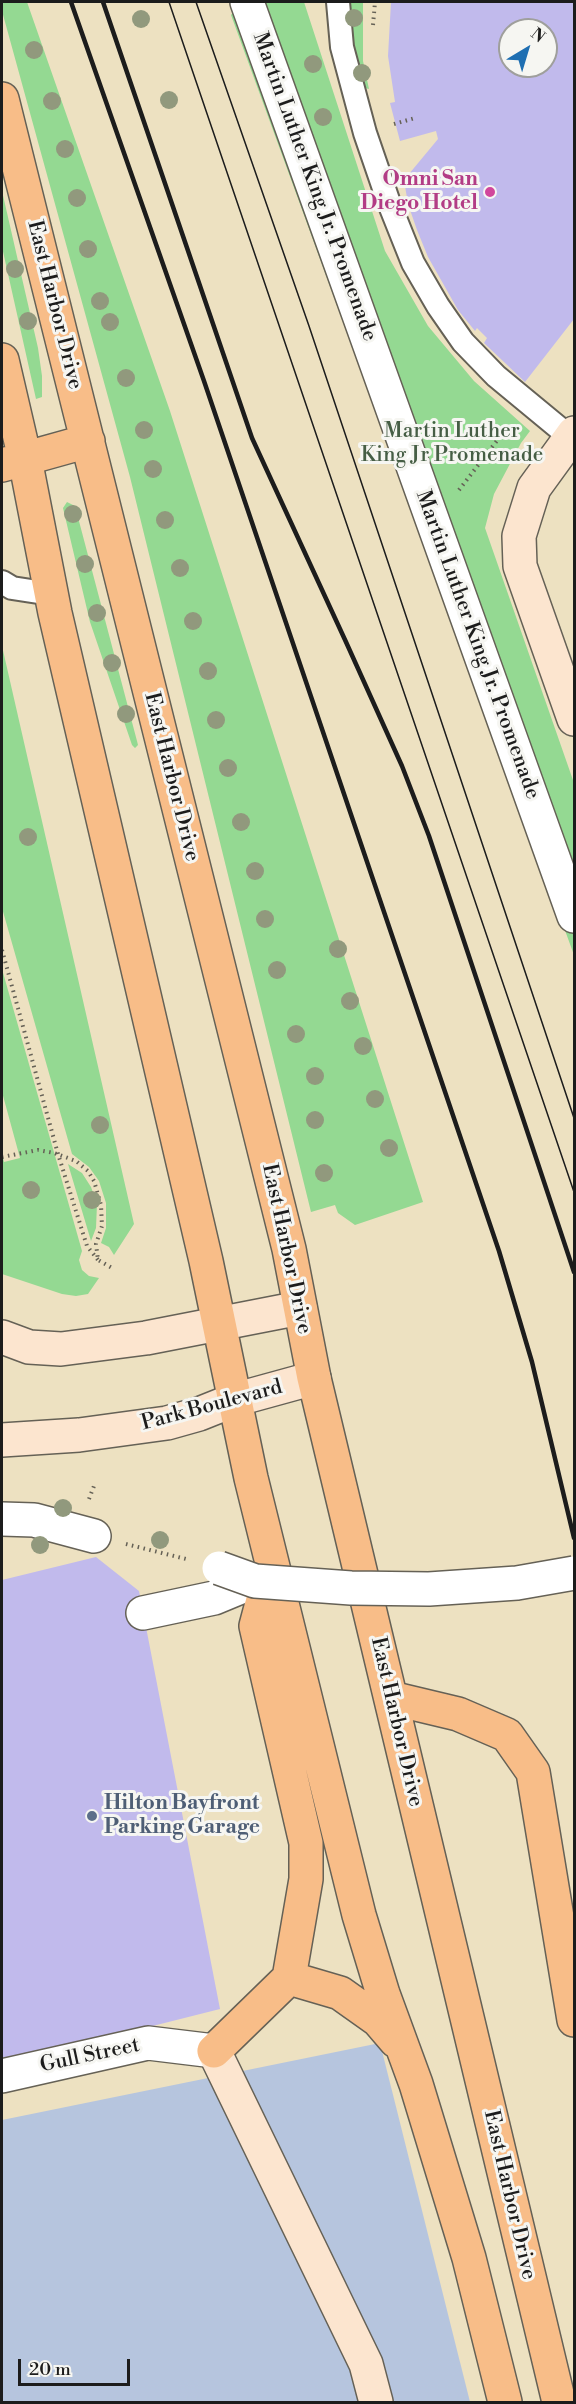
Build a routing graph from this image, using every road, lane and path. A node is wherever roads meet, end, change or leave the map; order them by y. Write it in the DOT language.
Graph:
graph roads {
  1 [pos="248,2"];
  2 [pos="338,2"];
  3 [pos="2,99"];
  4 [pos="2,360"];
  5 [pos="528,403"];
  6 [pos="573,435"];
  7 [pos="88,441"];
  8 [pos="14,462"];
  9 [pos="433,524"];
  10 [pos="2,582"];
  11 [pos="51,594"];
  12 [pos="574,719"];
  13 [pos="574,916"];
  14 [pos="2,950"];
  15 [pos="58,1154"];
  16 [pos="2,1157"];
  17 [pos="98,1260"];
  18 [pos="112,1268"];
  19 [pos="300,1308"];
  20 [pos="218,1323"];
  21 [pos="11,1346"];
  22 [pos="314,1378"];
  23 [pos="234,1400"];
  24 [pos="2,1440"];
  25 [pos="2,1519"];
  26 [pos="94,1536"];
  27 [pos="219,1568"];
  28 [pos="264,1573"];
  29 [pos="574,1573"];
  30 [pos="143,1613"];
  31 [pos="391,1698"];
  32 [pos="289,1978"];
  33 [pos="574,2020"];
  34 [pos="404,2049"];
  35 [pos="214,2051"];
  36 [pos="2,2076"];
  37 [pos="376,2403"];
  38 [pos="505,2403"];
  39 [pos="559,2403"];
  1 -- 9 [label="street, Martin Luther King Jr. Promenade"];
  2 -- 5 [label="lane"];
  3 -- 7 [label="main road, East Harbor Drive"];
  4 -- 8 [label="main road"];
  5 -- 6 [label="lane"];
  5 -- 9 [label="path"];
  6 -- 12 [label="street"];
  7 -- 8 [label="main road"];
  7 -- 19 [label="main road, East Harbor Drive"];
  8 -- 11 [label="main road"];
  9 -- 13 [label="street, Martin Luther King Jr. Promenade"];
  10 -- 11 [label="lane"];
  11 -- 20 [label="main road"];
  14 -- 15 [label="path"];
  15 -- 16 [label="path"];
  15 -- 17 [label="path"];
  15 -- 17 [label="path"];
  17 -- 18 [label="path"];
  19 -- 20 [label="street"];
  19 -- 22 [label="main road, East Harbor Drive"];
  20 -- 21 [label="street"];
  20 -- 23 [label="main road"];
  22 -- 23 [label="street, Park Boulevard"];
  22 -- 31 [label="main road, East Harbor Drive"];
  23 -- 24 [label="street, Park Boulevard"];
  23 -- 28 [label="main road"];
  25 -- 26 [label="street"];
  26 -- 27 [label="path"];
  27 -- 28 [label="street, bridge"];
  28 -- 29 [label="street, bridge"];
  28 -- 30 [label="street"];
  28 -- 32 [label="main road"];
  28 -- 34 [label="main road"];
  31 -- 33 [label="main road"];
  31 -- 39 [label="main road, East Harbor Drive"];
  32 -- 34 [label="main road"];
  32 -- 35 [label="main road"];
  34 -- 38 [label="main road"];
  35 -- 36 [label="street, Gull Street"];
  35 -- 37 [label="street"];
}
